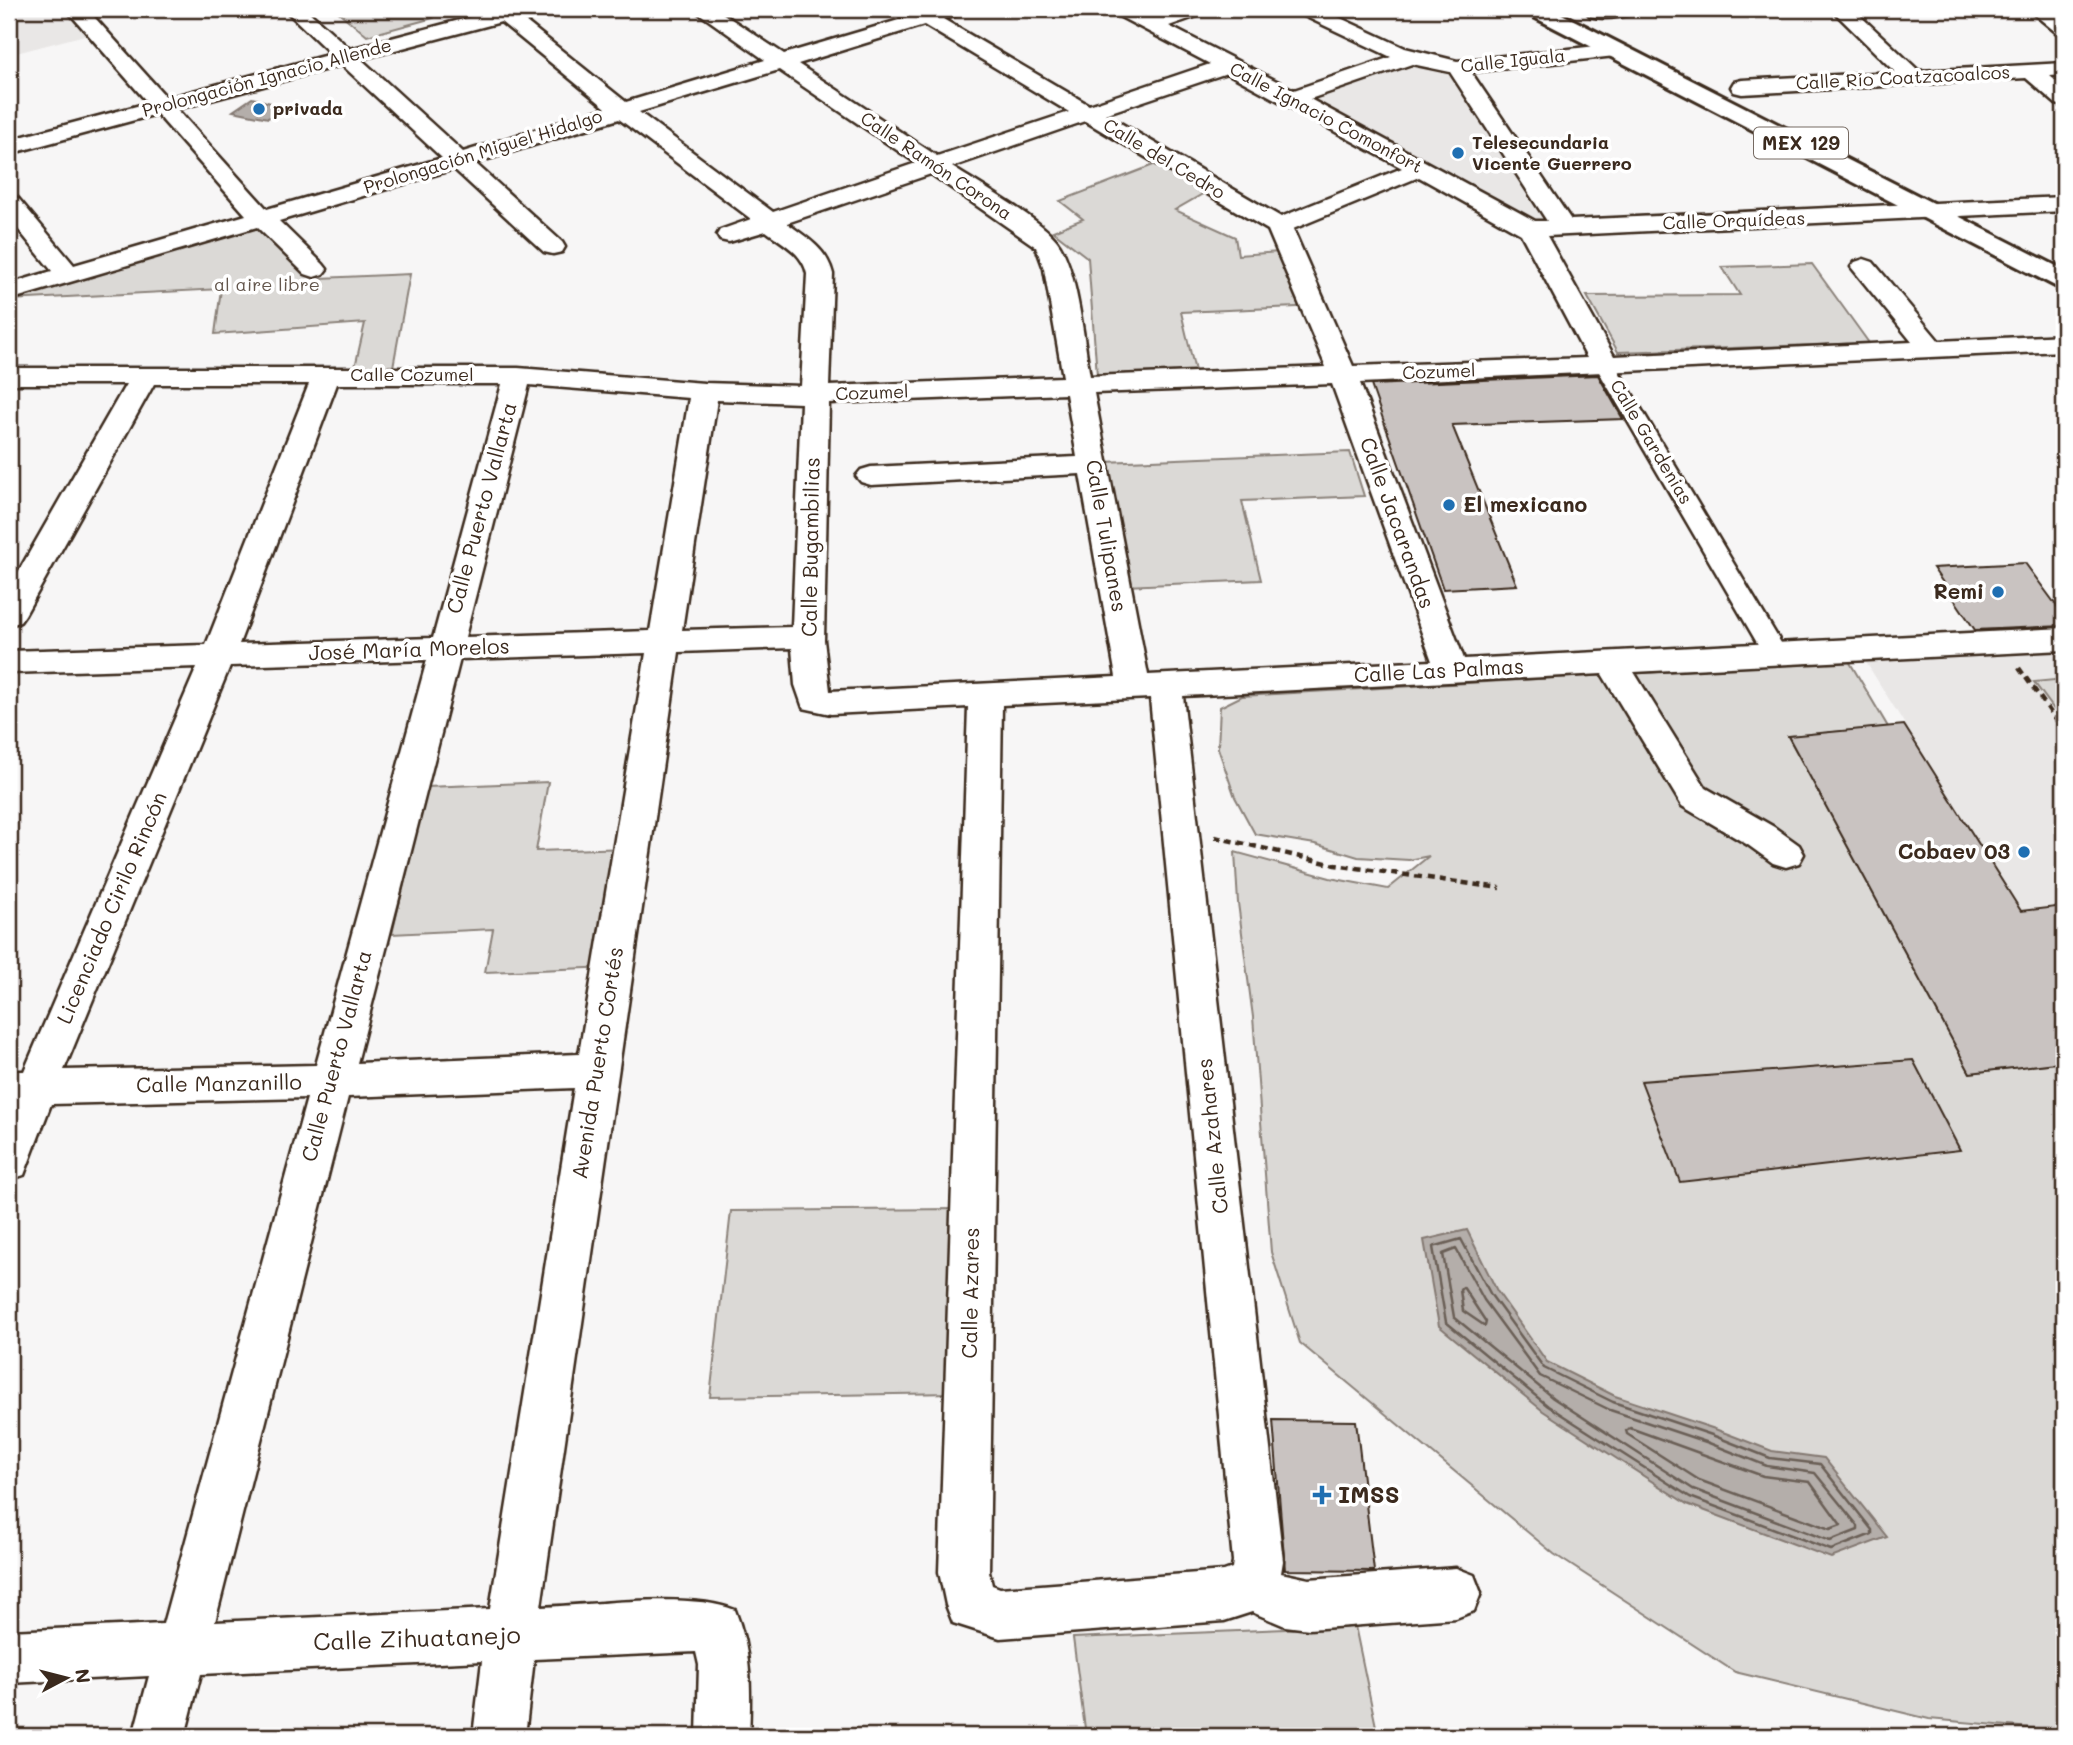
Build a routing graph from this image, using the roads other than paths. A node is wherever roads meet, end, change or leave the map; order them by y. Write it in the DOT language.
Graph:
graph roads {
  1 [pos="76,9"];
  2 [pos="294,9"];
  3 [pos="703,9"];
  4 [pos="956,9"];
  5 [pos="1120,9"];
  6 [pos="1199,9"];
  7 [pos="1305,9"];
  8 [pos="1536,9"];
  9 [pos="1841,9"];
  10 [pos="2038,9"];
  11 [pos="1594,10"];
  12 [pos="510,11"];
  13 [pos="918,13"];
  14 [pos="1631,20"];
  15 [pos="1152,25"];
  16 [pos="2064,29"];
  17 [pos="1615,50"];
  18 [pos="345,57"];
  19 [pos="1409,58"];
  20 [pos="782,61"];
  21 [pos="1228,65"];
  22 [pos="1457,67"];
  23 [pos="2064,69"];
  24 [pos="2031,71"];
  25 [pos="1718,74"];
  26 [pos="1913,77"];
  27 [pos="1742,87"];
  28 [pos="1292,98"];
  29 [pos="2064,99"];
  30 [pos="162,106"];
  31 [pos="622,110"];
  32 [pos="1090,114"];
  33 [pos="9,147"];
  34 [pos="456,161"];
  35 [pos="934,164"];
  36 [pos="1419,169"];
  37 [pos="9,203"];
  38 [pos="2064,204"];
  39 [pos="1967,211"];
  40 [pos="1937,212"];
  41 [pos="262,218"];
  42 [pos="770,222"];
  43 [pos="1279,226"];
  44 [pos="1563,228"];
  45 [pos="1531,229"];
  46 [pos="729,235"];
  47 [pos="553,247"];
  48 [pos="2064,262"];
  49 [pos="1864,267"];
  50 [pos="314,269"];
  51 [pos="68,274"];
  52 [pos="2064,280"];
  53 [pos="9,292"];
  54 [pos="2064,343"];
  55 [pos="1931,350"];
  56 [pos="1605,365"];
  57 [pos="327,374"];
  58 [pos="145,375"];
  59 [pos="1343,375"];
  60 [pos="9,376"];
  61 [pos="517,376"];
  62 [pos="1079,385"];
  63 [pos="704,391"];
  64 [pos="814,395"];
  65 [pos="1093,466"];
  66 [pos="871,476"];
  67 [pos="9,615"];
  68 [pos="810,637"];
  69 [pos="2064,639"];
  70 [pos="666,641"];
  71 [pos="444,649"];
  72 [pos="1775,653"];
  73 [pos="218,656"];
  74 [pos="9,662"];
  75 [pos="1611,662"];
  76 [pos="1452,670"];
  77 [pos="1149,686"];
  78 [pos="985,695"];
  79 [pos="815,700"];
  80 [pos="1786,854"];
  81 [pos="597,1070"];
  82 [pos="331,1081"];
  83 [pos="23,1088"];
  84 [pos="9,1162"];
  85 [pos="1253,1586"];
  86 [pos="1457,1593"];
  87 [pos="511,1636"];
  88 [pos="183,1648"];
  89 [pos="9,1657"];
  90 [pos="159,1736"];
  91 [pos="499,1736"];
  92 [pos="723,1736"];
  1 -- 30 [label="street"];
  2 -- 18 [label="street"];
  3 -- 20 [label="street, Calle Ramón Corona"];
  4 -- 13 [label="street, Prolongación Miguel Hidalgo"];
  5 -- 15 [label="street, Calle Ignacio Comonfort"];
  6 -- 15 [label="street"];
  7 -- 19 [label="street"];
  8 -- 17 [label="main road, MEX 129"];
  9 -- 26 [label="street"];
  10 -- 16 [label="street"];
  11 -- 14 [label="main road"];
  12 -- 18 [label="street, Prolongación Ignacio Allende"];
  12 -- 31 [label="street"];
  13 -- 20 [label="street, Prolongación Miguel Hidalgo"];
  13 -- 32 [label="street, Calle del Cedro"];
  15 -- 21 [label="street, Calle Ignacio Comonfort"];
  17 -- 22 [label="street, Calle Iguala"];
  17 -- 40 [label="main road, MEX 129"];
  18 -- 30 [label="street, Prolongación Ignacio Allende"];
  18 -- 34 [label="street"];
  19 -- 22 [label="street, Calle Iguala"];
  19 -- 28 [label="street, Calle Iguala"];
  20 -- 31 [label="street, Prolongación Miguel Hidalgo"];
  20 -- 35 [label="street, Calle Ramón Corona"];
  21 -- 28 [label="street, Calle Ignacio Comonfort"];
  21 -- 32 [label="street"];
  22 -- 44 [label="street"];
  23 -- 24 [label="street, Calle Río Coatzacoalcos"];
  24 -- 26 [label="street, Calle Río Coatzacoalcos"];
  24 -- 29 [label="street"];
  25 -- 27 [label="main road, MEX 129"];
  26 -- 27 [label="street, Calle Río Coatzacoalcos"];
  27 -- 39 [label="main road, MEX 129"];
  28 -- 36 [label="street, Calle Ignacio Comonfort"];
  30 -- 33 [label="street, Prolongación Ignacio Allende"];
  30 -- 41 [label="street"];
  31 -- 34 [label="street, Prolongación Miguel Hidalgo"];
  31 -- 42 [label="street"];
  32 -- 35 [label="street"];
  32 -- 43 [label="street, Calle del Cedro"];
  34 -- 41 [label="street, Prolongación Miguel Hidalgo"];
  34 -- 47 [label="street"];
  35 -- 42 [label="street"];
  35 -- 62 [label="street, Calle Ramón Corona"];
  36 -- 43 [label="street"];
  36 -- 45 [label="street, Calle Ignacio Comonfort"];
  37 -- 51 [label="street"];
  38 -- 39 [label="street, Calle Orquídeas"];
  39 -- 40 [label="street, Calle Orquídeas"];
  39 -- 48 [label="main road, MEX 129"];
  40 -- 44 [label="street, Calle Orquídeas"];
  40 -- 52 [label="main road, MEX 129"];
  41 -- 50 [label="street"];
  41 -- 51 [label="street, Prolongación Miguel Hidalgo"];
  42 -- 46 [label="street"];
  42 -- 64 [label="street, Calle Bugambilias"];
  43 -- 59 [label="street"];
  44 -- 45 [label="street, Calle Orquídeas"];
  45 -- 56 [label="street, Calle Gardenias"];
  49 -- 55 [label="street"];
  51 -- 53 [label="street, Prolongación Miguel Hidalgo"];
  54 -- 55 [label="street, Cozumel"];
  55 -- 56 [label="street, Cozumel"];
  56 -- 59 [label="street, Cozumel"];
  56 -- 72 [label="street, Calle Gardenias"];
  57 -- 58 [label="street, Calle Cozumel"];
  57 -- 61 [label="street, Calle Cozumel"];
  57 -- 73 [label="street, Licenciado Cirilo Rincón"];
  58 -- 60 [label="street, Calle Cozumel"];
  58 -- 67 [label="street"];
  59 -- 62 [label="street, Cozumel"];
  59 -- 76 [label="street, Calle Jacarandas"];
  61 -- 63 [label="street, Calle Cozumel"];
  61 -- 71 [label="street, Calle Puerto Vallarta"];
  62 -- 64 [label="street, Cozumel"];
  62 -- 65 [label="street, Calle Tulipanes"];
  63 -- 64 [label="street, Calle Cozumel"];
  63 -- 70 [label="street, Avenida Puerto Cortés"];
  64 -- 68 [label="street, Calle Bugambilias"];
  65 -- 66 [label="street"];
  65 -- 77 [label="street, Calle Tulipanes"];
  68 -- 70 [label="street, José María Morelos"];
  68 -- 79 [label="street, Calle Bugambilias"];
  69 -- 72 [label="street, Calle Las Palmas"];
  70 -- 71 [label="street, José María Morelos"];
  70 -- 81 [label="street, Avenida Puerto Cortés"];
  71 -- 73 [label="street, José María Morelos"];
  71 -- 82 [label="street, Calle Puerto Vallarta"];
  72 -- 75 [label="street, Calle Las Palmas"];
  73 -- 74 [label="street, José María Morelos"];
  73 -- 83 [label="street, Licenciado Cirilo Rincón"];
  75 -- 76 [label="street, Calle Las Palmas"];
  75 -- 80 [label="street"];
  76 -- 77 [label="street, Calle Las Palmas"];
  77 -- 78 [label="street, Calle Las Palmas"];
  77 -- 85 [label="street, Calle Azahares"];
  78 -- 79 [label="street, Calle Las Palmas"];
  78 -- 85 [label="street, Calle Azares"];
  81 -- 82 [label="street, Calle Manzanillo"];
  81 -- 87 [label="street, Avenida Puerto Cortés"];
  82 -- 83 [label="street, Calle Manzanillo"];
  82 -- 88 [label="street, Calle Puerto Vallarta"];
  83 -- 84 [label="street, Licenciado Cirilo Rincón"];
  85 -- 86 [label="street"];
  87 -- 88 [label="street, Calle Zihuatanejo"];
  87 -- 91 [label="street, Avenida Puerto Cortés"];
  87 -- 92 [label="street, Calle Zihuatanejo"];
  88 -- 89 [label="street, Calle Zihuatanejo"];
  88 -- 90 [label="street, Calle Puerto Vallarta"];
}
